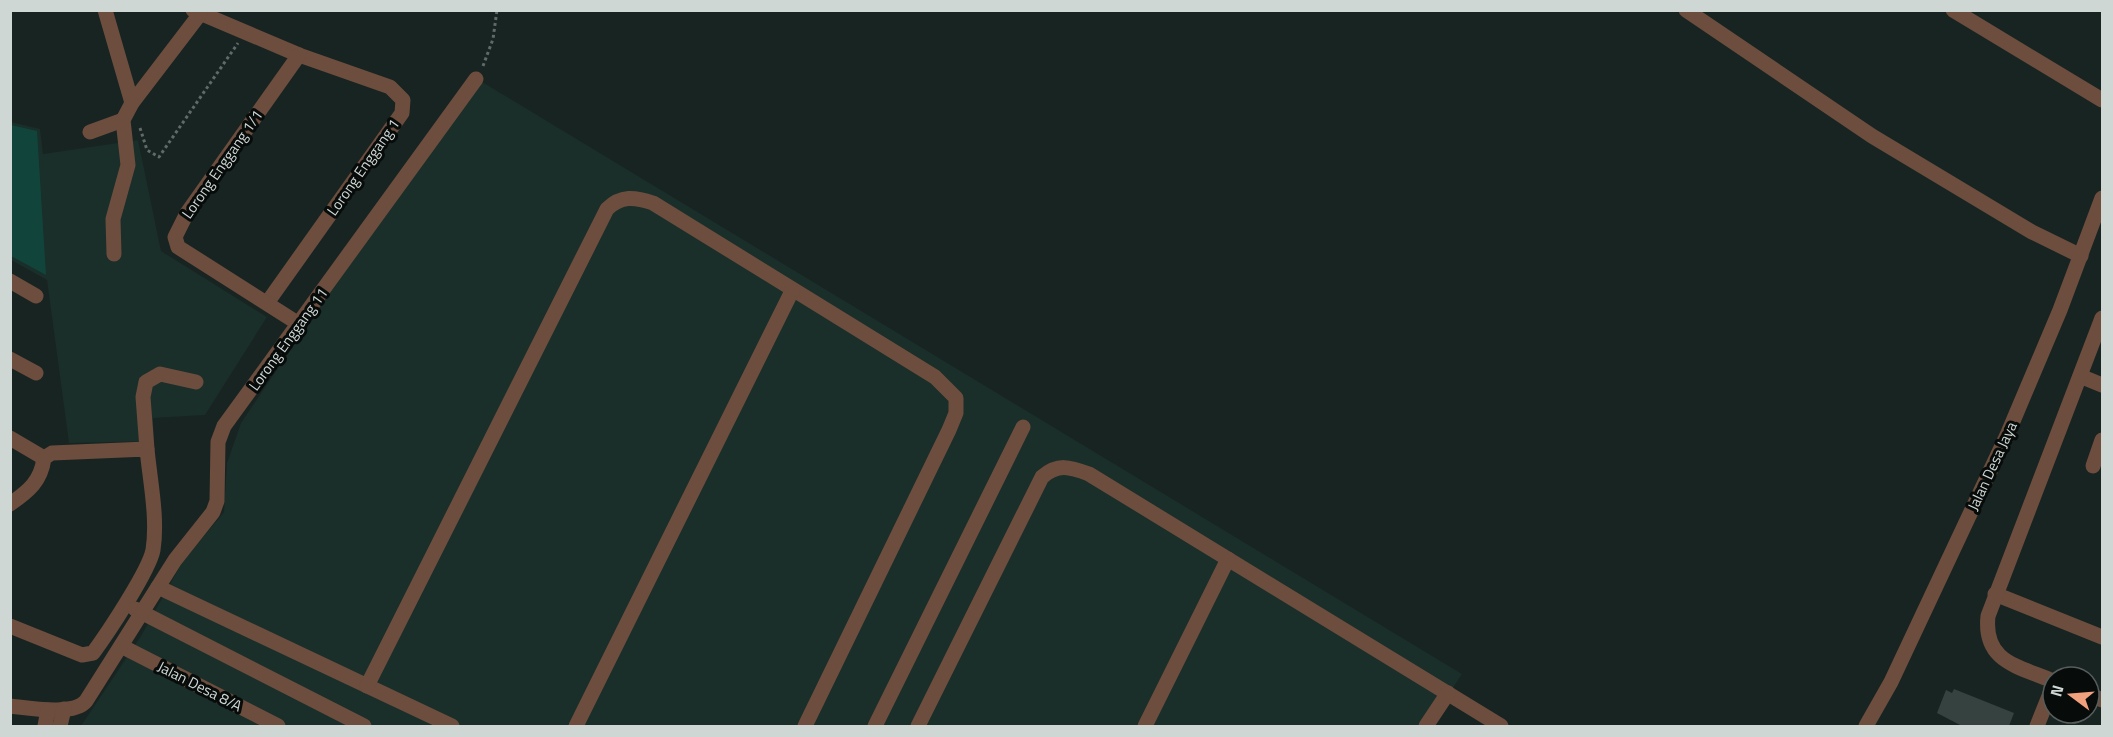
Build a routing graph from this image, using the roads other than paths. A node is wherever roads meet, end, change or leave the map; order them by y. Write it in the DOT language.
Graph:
graph roads {
  1 [pos="105,10"];
  2 [pos="1686,10"];
  3 [pos="1953,10"];
  4 [pos="196,12"];
  5 [pos="299,55"];
  6 [pos="476,79"];
  7 [pos="2103,100"];
  8 [pos="132,103"];
  9 [pos="123,120"];
  10 [pos="90,132"];
  11 [pos="2103,198"];
  12 [pos="114,254"];
  13 [pos="2081,256"];
  14 [pos="10,281"];
  15 [pos="792,291"];
  16 [pos="36,296"];
  17 [pos="267,303"];
  18 [pos="2103,318"];
  19 [pos="299,324"];
  20 [pos="10,359"];
  21 [pos="36,373"];
  22 [pos="2080,376"];
  23 [pos="196,382"];
  24 [pos="2103,385"];
  25 [pos="1023,427"];
  26 [pos="10,438"];
  27 [pos="2103,441"];
  28 [pos="147,449"];
  29 [pos="44,458"];
  30 [pos="2093,466"];
  31 [pos="10,504"];
  32 [pos="1228,558"];
  33 [pos="158,587"];
  34 [pos="1995,594"];
  35 [pos="125,603"];
  36 [pos="142,613"];
  37 [pos="10,626"];
  38 [pos="2102,635"];
  39 [pos="121,646"];
  40 [pos="2041,676"];
  41 [pos="367,686"];
  42 [pos="1448,693"];
  43 [pos="10,706"];
  44 [pos="64,708"];
  45 [pos="48,710"];
  46 [pos="45,726"];
  47 [pos="60,726"];
  48 [pos="278,726"];
  49 [pos="364,726"];
  50 [pos="452,726"];
  51 [pos="576,726"];
  52 [pos="806,726"];
  53 [pos="875,726"];
  54 [pos="918,726"];
  55 [pos="1145,726"];
  56 [pos="1426,726"];
  57 [pos="1501,726"];
  58 [pos="1866,726"];
  1 -- 8 [label="street"];
  2 -- 13 [label="street"];
  3 -- 7 [label="street"];
  4 -- 5 [label="street, Lorong Enggang 1"];
  4 -- 8 [label="street"];
  5 -- 17 [label="street, Lorong Enggang 1/1"];
  5 -- 17 [label="street, Lorong Enggang 1"];
  6 -- 19 [label="street, Lorong Enggang 11"];
  8 -- 9 [label="street"];
  9 -- 10 [label="street"];
  9 -- 12 [label="street"];
  11 -- 13 [label="street, Jalan Desa Jaya"];
  13 -- 58 [label="street, Jalan Desa Jaya"];
  14 -- 16 [label="street"];
  15 -- 41 [label="street"];
  15 -- 51 [label="street"];
  15 -- 52 [label="street"];
  17 -- 19 [label="street, Lorong Enggang 1/1"];
  18 -- 22 [label="street"];
  19 -- 33 [label="street, Lorong Enggang 11"];
  20 -- 21 [label="street"];
  22 -- 24 [label="street"];
  22 -- 34 [label="street"];
  23 -- 28 [label="street"];
  25 -- 53 [label="street"];
  26 -- 29 [label="street"];
  27 -- 30 [label="street"];
  28 -- 29 [label="street"];
  28 -- 35 [label="street"];
  29 -- 31 [label="street"];
  32 -- 42 [label="street"];
  32 -- 54 [label="street"];
  32 -- 55 [label="street"];
  33 -- 36 [label="street, Lorong Enggang 11"];
  33 -- 41 [label="street"];
  34 -- 38 [label="street"];
  34 -- 40 [label="street"];
  35 -- 36 [label="street"];
  35 -- 37 [label="street"];
  36 -- 39 [label="street, Lorong Enggang 11"];
  36 -- 49 [label="street"];
  39 -- 44 [label="street, Lorong Enggang 11"];
  39 -- 48 [label="street, Jalan Desa 8/A"];
  41 -- 50 [label="street"];
  42 -- 56 [label="street"];
  42 -- 57 [label="street"];
  43 -- 45 [label="street"];
  44 -- 45 [label="street"];
  44 -- 47 [label="street"];
  45 -- 46 [label="street"];
}
